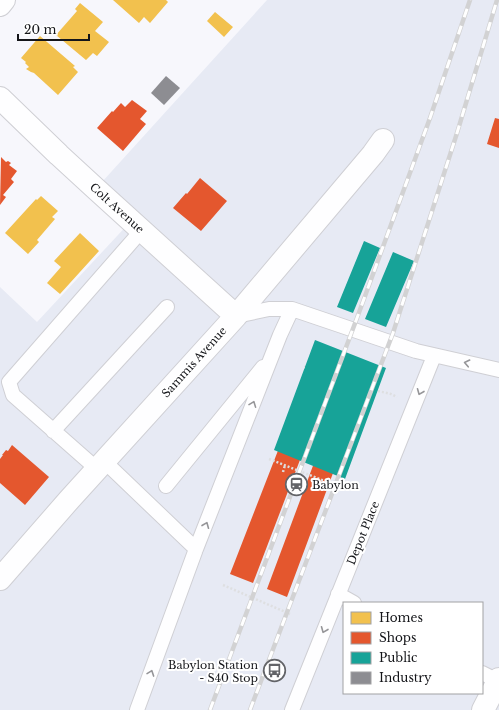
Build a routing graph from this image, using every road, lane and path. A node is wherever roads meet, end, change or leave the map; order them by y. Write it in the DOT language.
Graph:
graph roads {
  1 [pos="4,0"];
  2 [pos="0,5"];
  3 [pos="0,98"];
  4 [pos="383,140"];
  5 [pos="142,230"];
  6 [pos="167,307"];
  7 [pos="292,309"];
  8 [pos="236,316"];
  9 [pos="434,356"];
  10 [pos="271,358"];
  11 [pos="499,370"];
  12 [pos="378,391"];
  13 [pos="391,394"];
  14 [pos="53,431"];
  15 [pos="269,459"];
  16 [pos="101,465"];
  17 [pos="285,465"];
  18 [pos="283,472"];
  19 [pos="322,480"];
  20 [pos="346,484"];
  21 [pos="166,486"];
  22 [pos="319,488"];
  23 [pos="196,549"];
  24 [pos="0,579"];
  25 [pos="223,585"];
  26 [pos="338,594"];
  27 [pos="352,602"];
  28 [pos="290,614"];
  29 [pos="493,678"];
  30 [pos="137,710"];
  31 [pos="292,710"];
  32 [pos="483,710"];
  1 -- 2 [label="street"];
  3 -- 5 [label="street, Colt Avenue"];
  4 -- 8 [label="street, Sammis Avenue"];
  5 -- 8 [label="street, Colt Avenue"];
  5 -- 14 [label="lane"];
  6 -- 14 [label="lane"];
  7 -- 8 [label="lane"];
  7 -- 9 [label="lane"];
  7 -- 10 [label="lane"];
  8 -- 16 [label="street, Sammis Avenue"];
  11 -- 9 [label="lane, one-way"];
  9 -- 26 [label="lane, Depot Place, one-way"];
  10 -- 21 [label="lane"];
  23 -- 10 [label="lane, one-way"];
  12 -- 13 [label="path"];
  14 -- 16 [label="lane"];
  15 -- 17 [label="path"];
  16 -- 23 [label="lane"];
  16 -- 24 [label="street, Sammis Avenue"];
  17 -- 18 [label="path"];
  17 -- 19 [label="path"];
  19 -- 20 [label="path"];
  19 -- 22 [label="path"];
  30 -- 23 [label="lane, one-way"];
  25 -- 28 [label="path"];
  26 -- 27 [label="lane"];
  26 -- 31 [label="lane, Depot Place, one-way"];
  29 -- 32 [label="street"];
}
